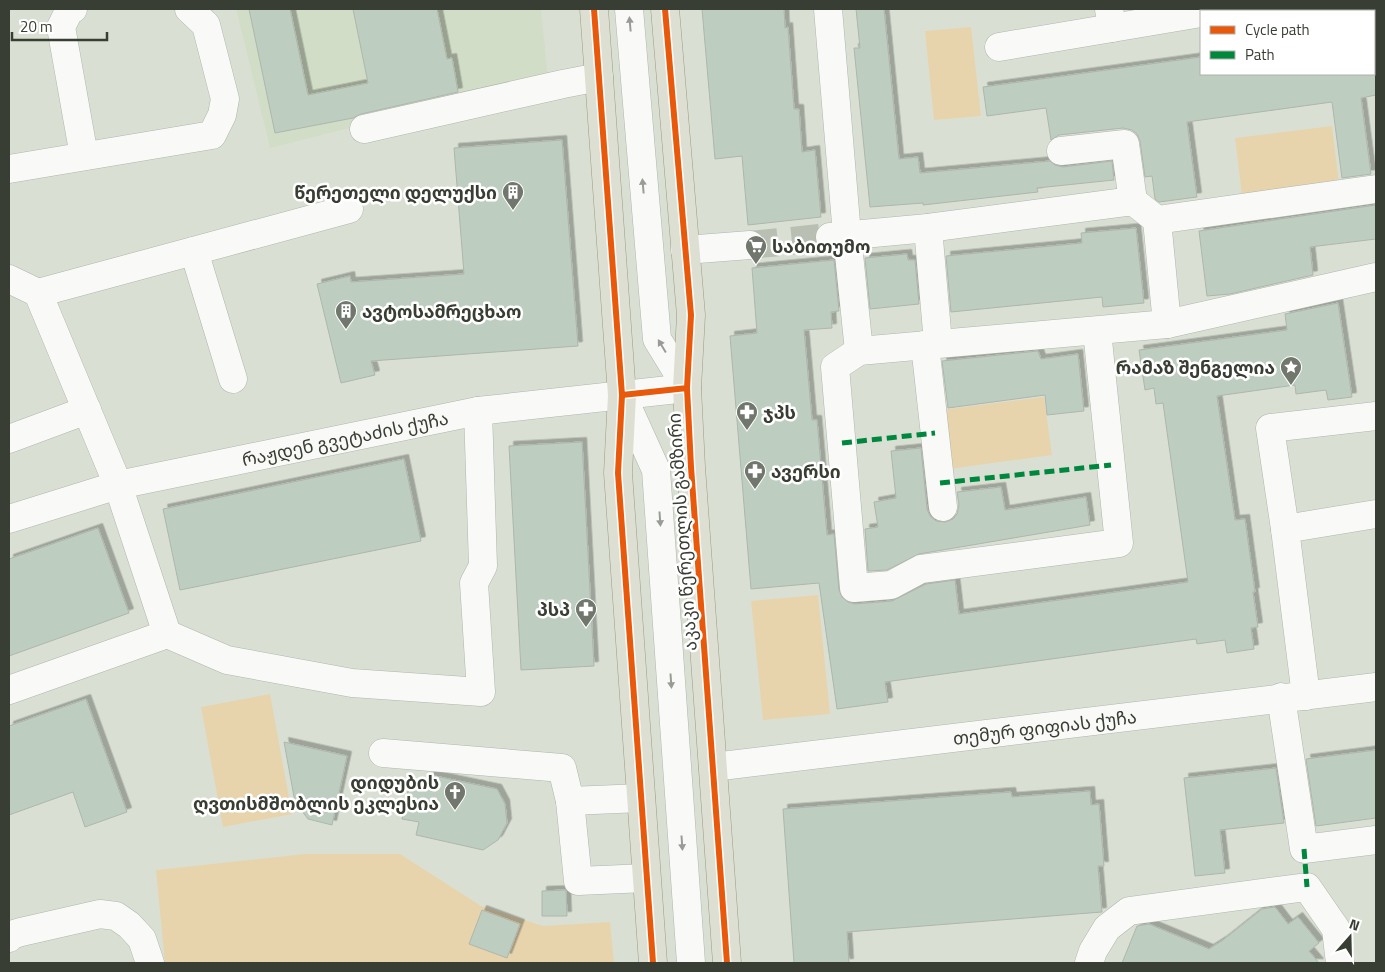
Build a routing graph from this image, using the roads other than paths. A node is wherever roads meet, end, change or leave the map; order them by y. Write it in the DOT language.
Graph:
graph roads {
  1 [pos="73,9"];
  2 [pos="189,9"];
  3 [pos="594,9"];
  4 [pos="629,9"];
  5 [pos="665,9"];
  6 [pos="828,9"];
  7 [pos="1200,13"];
  8 [pos="1111,18"];
  9 [pos="999,47"];
  10 [pos="599,77"];
  11 [pos="364,129"];
  12 [pos="1061,151"];
  13 [pos="84,156"];
  14 [pos="9,169"];
  15 [pos="1376,189"];
  16 [pos="1133,201"];
  17 [pos="349,209"];
  18 [pos="1157,220"];
  19 [pos="928,228"];
  20 [pos="839,236"];
  21 [pos="750,244"];
  22 [pos="685,250"];
  23 [pos="194,251"];
  24 [pos="1376,277"];
  25 [pos="9,279"];
  26 [pos="38,293"];
  27 [pos="1167,324"];
  28 [pos="1097,331"];
  29 [pos="932,344"];
  30 [pos="859,351"];
  31 [pos="233,379"];
  32 [pos="687,388"];
  33 [pos="622,395"];
  34 [pos="87,410"];
  35 [pos="478,411"];
  36 [pos="1376,416"];
  37 [pos="9,439"];
  38 [pos="118,485"];
  39 [pos="943,507"];
  40 [pos="1376,514"];
  41 [pos="9,519"];
  42 [pos="1285,529"];
  43 [pos="167,634"];
  44 [pos="1376,687"];
  45 [pos="9,690"];
  46 [pos="1293,696"];
  47 [pos="383,753"];
  48 [pos="713,767"];
  49 [pos="641,798"];
  50 [pos="570,802"];
  51 [pos="1376,840"];
  52 [pos="646,878"];
  53 [pos="9,938"];
  54 [pos="150,963"];
  55 [pos="654,963"];
  56 [pos="691,963"];
  57 [pos="727,963"];
  58 [pos="1089,963"];
  59 [pos="1340,963"];
  1 -- 13 [label="street"];
  2 -- 13 [label="street"];
  3 -- 10 [label="main road"];
  32 -- 4 [label="street, one-way"];
  5 -- 22 [label="main road, აკაკი წერეთლის გამზირი"];
  6 -- 20 [label="street"];
  7 -- 8 [label="street"];
  8 -- 9 [label="street"];
  10 -- 11 [label="street"];
  10 -- 33 [label="main road"];
  12 -- 16 [label="street"];
  13 -- 14 [label="street"];
  15 -- 18 [label="street"];
  16 -- 18 [label="street"];
  16 -- 19 [label="street"];
  17 -- 23 [label="street"];
  18 -- 27 [label="street"];
  19 -- 20 [label="street"];
  19 -- 29 [label="street"];
  20 -- 30 [label="street"];
  21 -- 22 [label="street"];
  22 -- 32 [label="main road, აკაკი წერეთლის გამზირი"];
  23 -- 26 [label="street"];
  23 -- 31 [label="street"];
  24 -- 27 [label="street"];
  25 -- 26 [label="street"];
  26 -- 34 [label="street"];
  27 -- 28 [label="street"];
  28 -- 29 [label="street"];
  28 -- 30 [label="street"];
  29 -- 30 [label="street"];
  29 -- 39 [label="street"];
  32 -- 33 [label="street, რაჟდენ გვეტაძის ქუჩა"];
  32 -- 48 [label="main road, აკაკი წერეთლის გამზირი"];
  33 -- 35 [label="street, რაჟდენ გვეტაძის ქუჩა"];
  33 -- 49 [label="main road"];
  33 -- 56 [label="street, one-way"];
  34 -- 37 [label="street"];
  34 -- 38 [label="street"];
  35 -- 38 [label="street, რაჟდენ გვეტაძის ქუჩა"];
  35 -- 43 [label="street"];
  36 -- 42 [label="street"];
  38 -- 41 [label="street, რაჟდენ გვეტაძის ქუჩა"];
  38 -- 43 [label="street"];
  40 -- 42 [label="street"];
  42 -- 46 [label="street"];
  43 -- 45 [label="street"];
  44 -- 46 [label="street, თემურ ფიფიას ქუჩა"];
  46 -- 48 [label="street, თემურ ფიფიას ქუჩა"];
  46 -- 51 [label="street"];
  47 -- 50 [label="street"];
  48 -- 57 [label="main road, აკაკი წერეთლის გამზირი"];
  49 -- 50 [label="street"];
  49 -- 52 [label="main road"];
  50 -- 52 [label="street"];
  52 -- 55 [label="main road"];
  53 -- 54 [label="street"];
  58 -- 59 [label="street"];
}
